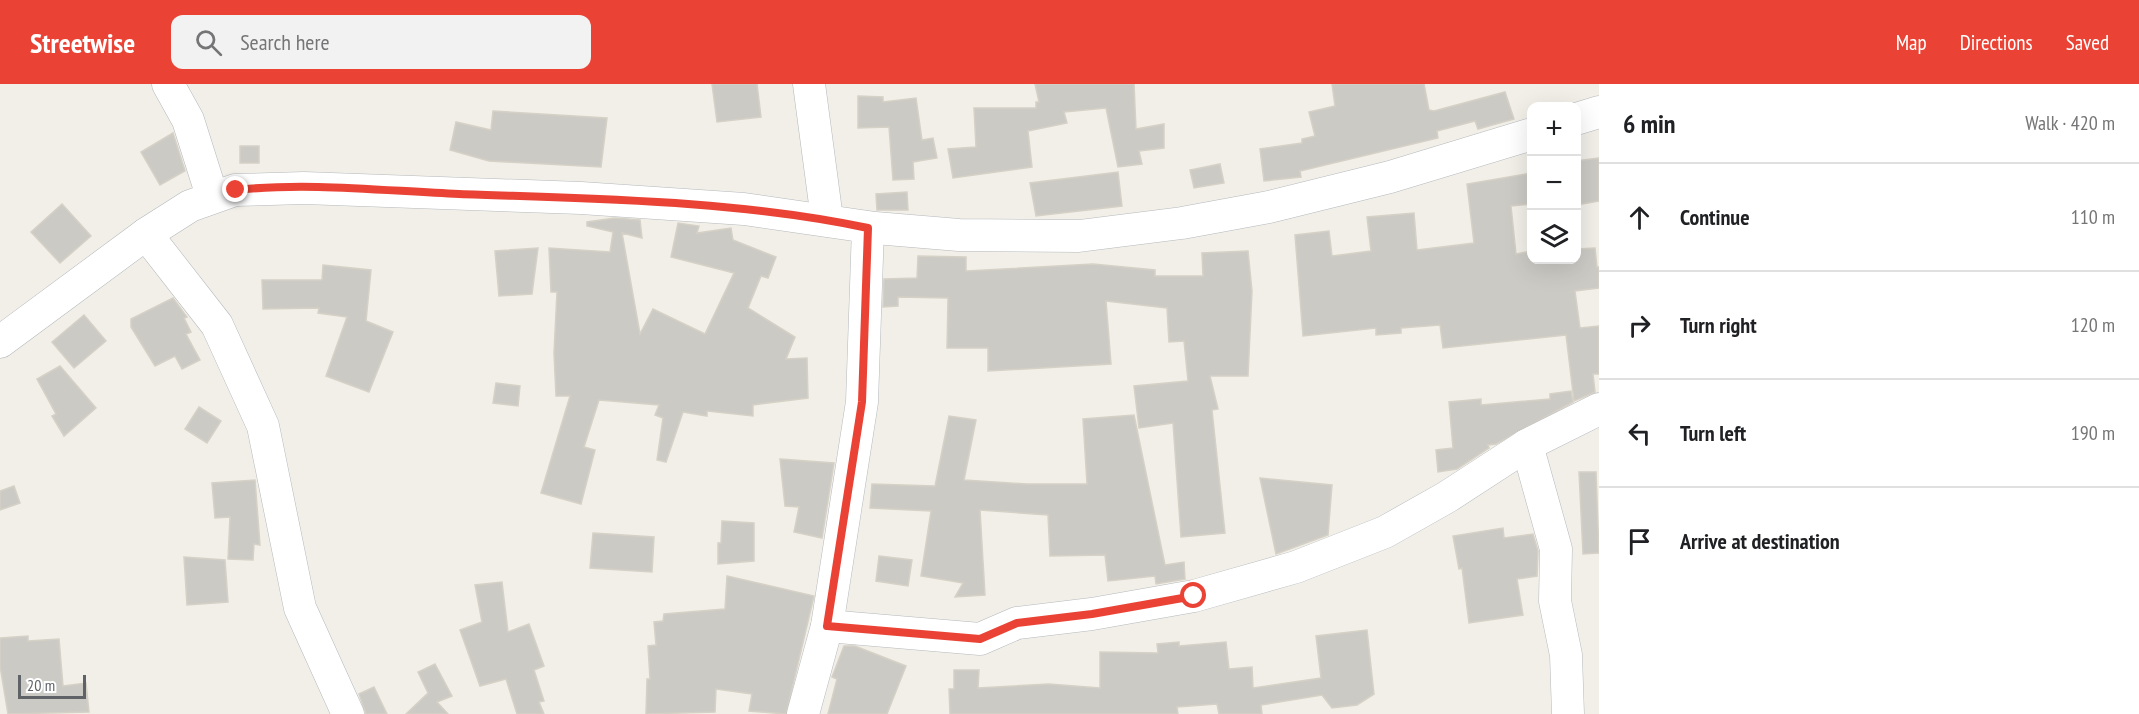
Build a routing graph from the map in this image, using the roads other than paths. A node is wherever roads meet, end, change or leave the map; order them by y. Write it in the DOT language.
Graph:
graph roads {
  1 [pos="168,84"];
  2 [pos="809,84"];
  3 [pos="1599,112"];
  4 [pos="1581,117"];
  5 [pos="1527,136"];
  6 [pos="212,196"];
  7 [pos="827,219"];
  8 [pos="868,228"];
  9 [pos="146,234"];
  10 [pos="0,342"];
  11 [pos="1599,409"];
  12 [pos="1527,445"];
  13 [pos="827,626"];
  14 [pos="348,714"];
  15 [pos="804,714"];
  16 [pos="1568,714"];
  1 -- 6 [label="street"];
  2 -- 7 [label="street"];
  3 -- 4 [label="street"];
  5 -- 8 [label="street"];
  6 -- 7 [label="street"];
  6 -- 9 [label="street"];
  7 -- 8 [label="street"];
  8 -- 13 [label="street"];
  9 -- 10 [label="street"];
  9 -- 14 [label="street"];
  11 -- 12 [label="street"];
  12 -- 13 [label="street"];
  12 -- 16 [label="street"];
  13 -- 15 [label="street"];
}
